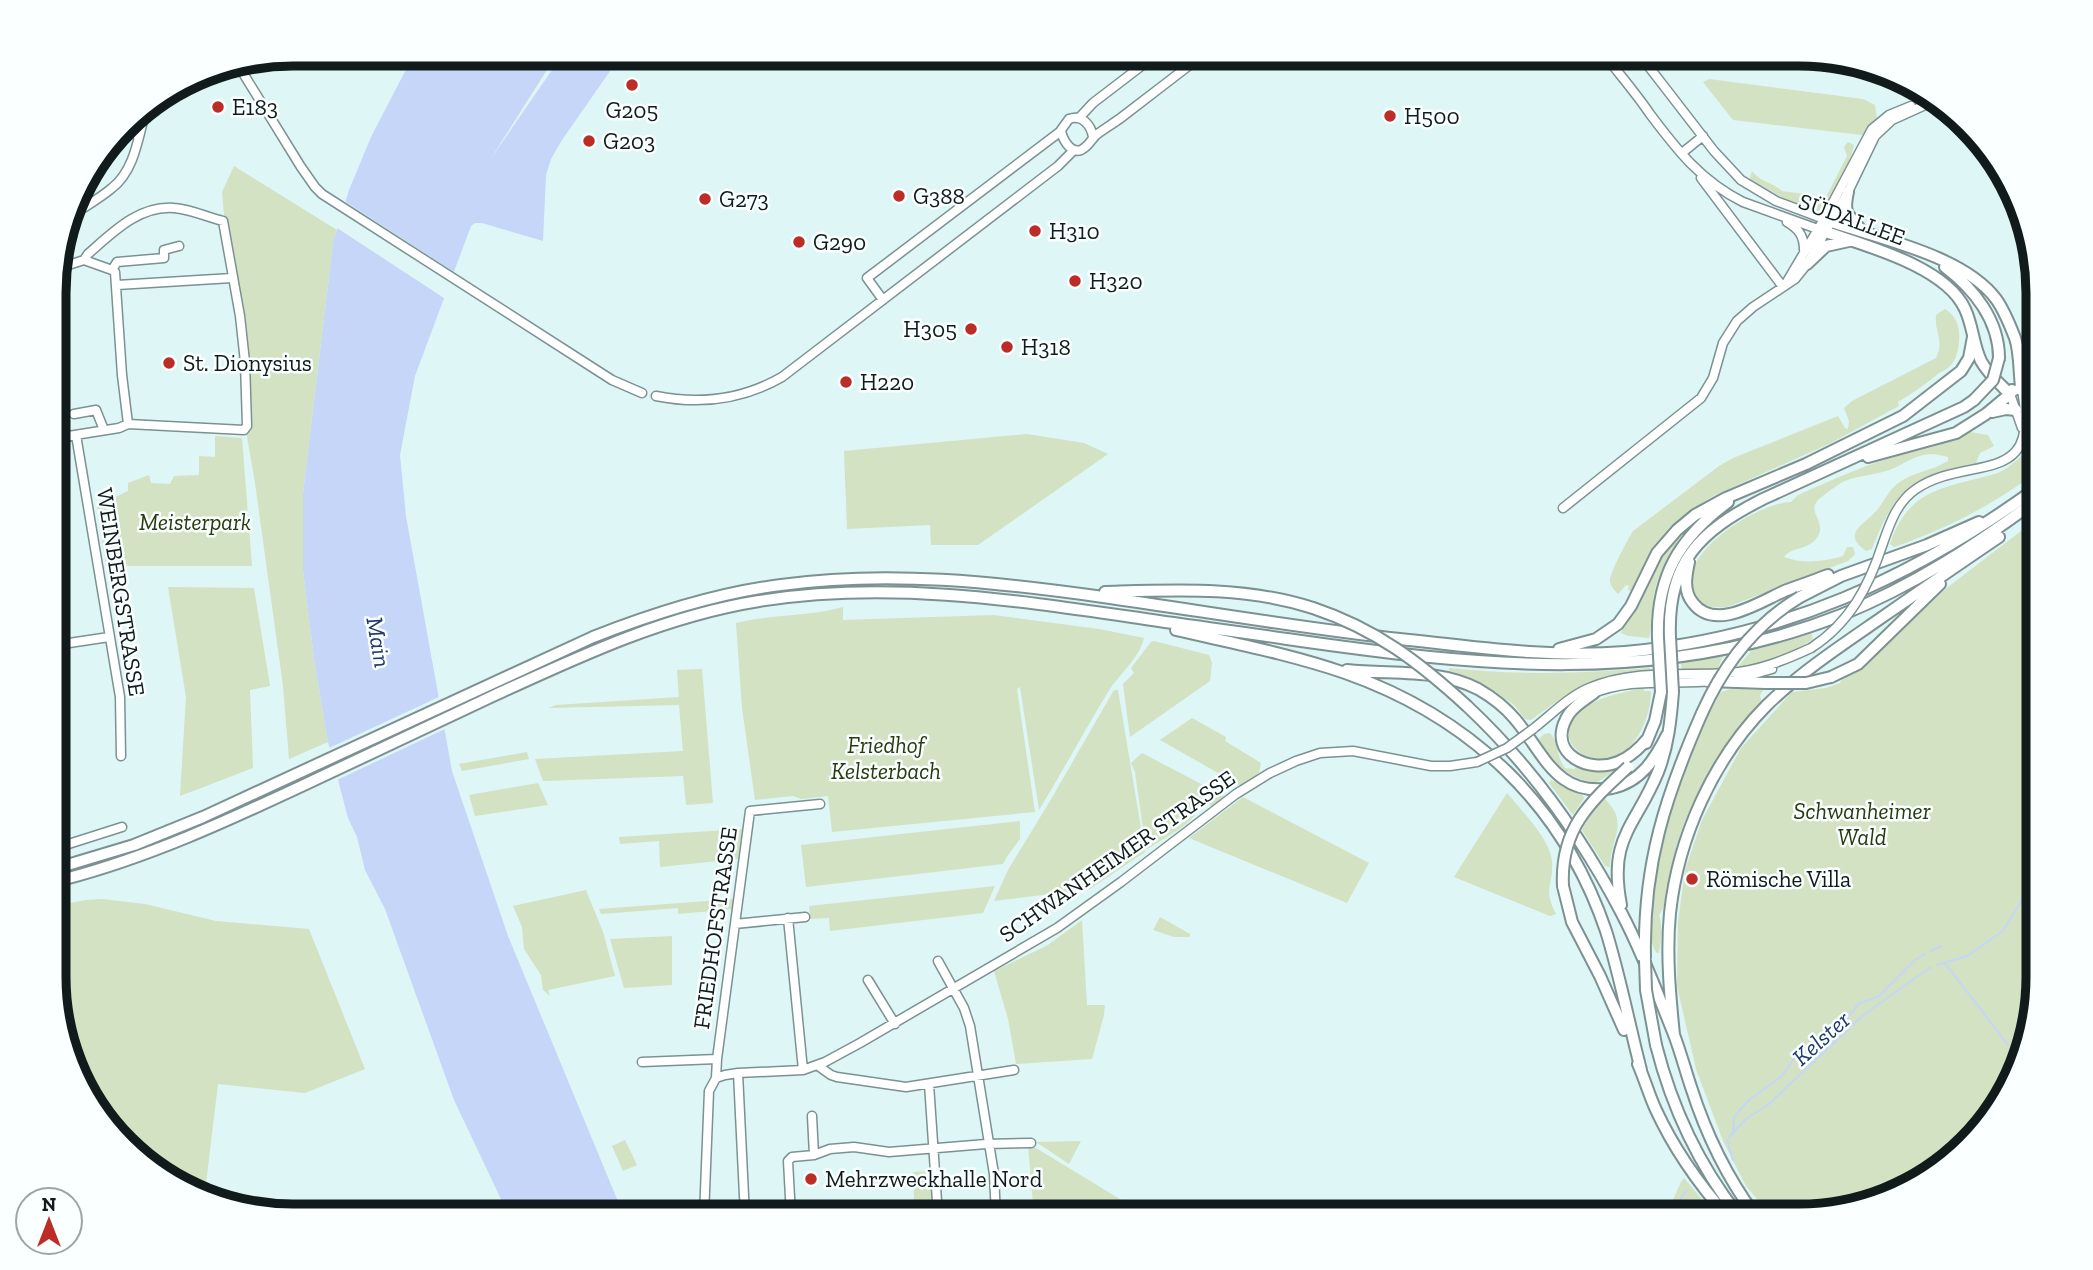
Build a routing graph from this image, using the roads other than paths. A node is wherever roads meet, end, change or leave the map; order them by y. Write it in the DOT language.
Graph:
graph roads {
  1 [pos="1141,66"];
  2 [pos="1188,66"];
  3 [pos="1614,66"];
  4 [pos="1648,66"];
  5 [pos="243,72"];
  6 [pos="1924,104"];
  7 [pos="1925,105"];
  8 [pos="1079,118"];
  9 [pos="142,125"];
  10 [pos="135,131"];
  11 [pos="1061,131"];
  12 [pos="1703,136"];
  13 [pos="1093,137"];
  14 [pos="138,138"];
  15 [pos="1074,150"];
  16 [pos="1682,153"];
  17 [pos="1691,164"];
  18 [pos="1741,180"];
  19 [pos="1848,192"];
  20 [pos="1730,195"];
  21 [pos="1776,201"];
  22 [pos="84,207"];
  23 [pos="1773,213"];
  24 [pos="1825,225"];
  25 [pos="1862,232"];
  26 [pos="1852,241"];
  27 [pos="179,246"];
  28 [pos="1927,254"];
  29 [pos="1805,259"];
  30 [pos="84,260"];
  31 [pos="68,265"];
  32 [pos="112,270"];
  33 [pos="232,278"];
  34 [pos="117,285"];
  35 [pos="1783,287"];
  36 [pos="883,300"];
  37 [pos="1973,337"];
  38 [pos="2016,340"];
  39 [pos="2026,363"];
  40 [pos="2018,370"];
  41 [pos="1989,372"];
  42 [pos="2026,383"];
  43 [pos="2021,386"];
  44 [pos="642,393"];
  45 [pos="2010,394"];
  46 [pos="656,396"];
  47 [pos="2016,410"];
  48 [pos="74,414"];
  49 [pos="1986,414"];
  50 [pos="128,424"];
  51 [pos="104,430"];
  52 [pos="2023,431"];
  53 [pos="76,435"];
  54 [pos="66,436"];
  55 [pos="1822,472"];
  56 [pos="1742,493"];
  57 [pos="2026,496"];
  58 [pos="1563,508"];
  59 [pos="2026,508"];
  60 [pos="2007,510"];
  61 [pos="2026,516"];
  62 [pos="1999,537"];
  63 [pos="1691,553"];
  64 [pos="1852,572"];
  65 [pos="1073,593"];
  66 [pos="1126,616"];
  67 [pos="109,636"];
  68 [pos="1664,638"];
  69 [pos="66,643"];
  70 [pos="1811,648"];
  71 [pos="1511,651"];
  72 [pos="1324,666"];
  73 [pos="1708,681"];
  74 [pos="1667,692"];
  75 [pos="1594,693"];
  76 [pos="1546,719"];
  77 [pos="1667,735"];
  78 [pos="1648,738"];
  79 [pos="121,756"];
  80 [pos="820,804"];
  81 [pos="122,827"];
  82 [pos="66,845"];
  83 [pos="66,865"];
  84 [pos="66,878"];
  85 [pos="1622,914"];
  86 [pos="805,917"];
  87 [pos="788,918"];
  88 [pos="735,924"];
  89 [pos="938,961"];
  90 [pos="868,979"];
  91 [pos="954,989"];
  92 [pos="895,1024"];
  93 [pos="1674,1035"];
  94 [pos="717,1059"];
  95 [pos="642,1062"];
  96 [pos="817,1065"];
  97 [pos="803,1070"];
  98 [pos="1014,1070"];
  99 [pos="1641,1070"];
  100 [pos="738,1073"];
  101 [pos="978,1076"];
  102 [pos="716,1078"];
  103 [pos="929,1084"];
  104 [pos="812,1116"];
  105 [pos="1031,1143"];
  106 [pos="989,1145"];
  107 [pos="934,1149"];
  108 [pos="814,1155"];
  109 [pos="1716,1203"];
  110 [pos="1729,1203"];
  111 [pos="1746,1203"];
  112 [pos="704,1204"];
  113 [pos="744,1204"];
  114 [pos="791,1204"];
  115 [pos="937,1204"];
  116 [pos="995,1204"];
  1 -- 8 [label="street"];
  2 -- 13 [label="street"];
  3 -- 16 [label="street, SÜDALLEE"];
  4 -- 12 [label="street, SÜDALLEE"];
  5 -- 44 [label="street"];
  6 -- 24 [label="street"];
  7 -- 19 [label="street"];
  8 -- 11 [label="street"];
  8 -- 13 [label="street"];
  9 -- 14 [label="street"];
  10 -- 14 [label="street"];
  11 -- 15 [label="street"];
  11 -- 36 [label="street"];
  12 -- 16 [label="street"];
  12 -- 18 [label="street, SÜDALLEE"];
  13 -- 15 [label="street"];
  14 -- 22 [label="street"];
  15 -- 36 [label="street"];
  16 -- 17 [label="street, SÜDALLEE"];
  17 -- 20 [label="street, SÜDALLEE"];
  17 -- 35 [label="street, SÜDALLEE"];
  18 -- 20 [label="street"];
  18 -- 21 [label="street, SÜDALLEE"];
  19 -- 24 [label="street"];
  19 -- 25 [label="highway"];
  20 -- 23 [label="street, SÜDALLEE"];
  21 -- 23 [label="street"];
  21 -- 24 [label="street, SÜDALLEE"];
  23 -- 24 [label="street, SÜDALLEE"];
  23 -- 29 [label="street"];
  24 -- 25 [label="highway, SÜDALLEE"];
  24 -- 26 [label="highway, SÜDALLEE"];
  24 -- 29 [label="street"];
  25 -- 28 [label="highway, SÜDALLEE"];
  26 -- 29 [label="highway"];
  26 -- 37 [label="highway, SÜDALLEE"];
  27 -- 32 [label="street"];
  28 -- 38 [label="highway"];
  28 -- 55 [label="highway, bridge"];
  29 -- 35 [label="street"];
  30 -- 31 [label="street"];
  30 -- 32 [label="street"];
  30 -- 33 [label="street"];
  32 -- 34 [label="street"];
  33 -- 34 [label="street"];
  33 -- 50 [label="street"];
  34 -- 50 [label="street"];
  35 -- 58 [label="street"];
  36 -- 46 [label="street"];
  37 -- 41 [label="highway, SÜDALLEE"];
  37 -- 56 [label="highway"];
  38 -- 39 [label="highway"];
  38 -- 40 [label="highway"];
  40 -- 41 [label="highway"];
  40 -- 43 [label="highway"];
  40 -- 45 [label="highway"];
  41 -- 45 [label="highway, SÜDALLEE"];
  42 -- 43 [label="street"];
  43 -- 45 [label="street"];
  43 -- 52 [label="street"];
  45 -- 47 [label="street"];
  45 -- 49 [label="highway"];
  47 -- 49 [label="highway"];
  47 -- 52 [label="street"];
  48 -- 51 [label="street"];
  49 -- 55 [label="highway"];
  50 -- 51 [label="street"];
  51 -- 53 [label="street"];
  52 -- 70 [label="street, bridge"];
  53 -- 54 [label="street"];
  53 -- 67 [label="street, WEINBERGSTRASSE"];
  55 -- 63 [label="highway"];
  56 -- 68 [label="highway"];
  56 -- 71 [label="highway"];
  57 -- 60 [label="highway"];
  59 -- 66 [label="highway"];
  60 -- 64 [label="highway"];
  60 -- 71 [label="highway"];
  61 -- 62 [label="highway"];
  62 -- 73 [label="highway, bridge"];
  62 -- 93 [label="highway"];
  63 -- 64 [label="highway"];
  63 -- 68 [label="highway"];
  64 -- 110 [label="highway, bridge"];
  65 -- 71 [label="highway"];
  65 -- 83 [label="highway"];
  65 -- 85 [label="highway, bridge"];
  66 -- 72 [label="highway"];
  66 -- 84 [label="highway"];
  67 -- 69 [label="street"];
  67 -- 79 [label="street, WEINBERGSTRASSE"];
  68 -- 74 [label="highway, bridge"];
  70 -- 73 [label="street"];
  70 -- 76 [label="street"];
  72 -- 77 [label="highway"];
  72 -- 99 [label="highway"];
  73 -- 75 [label="street"];
  74 -- 77 [label="highway"];
  74 -- 78 [label="highway"];
  75 -- 76 [label="street"];
  75 -- 78 [label="highway"];
  76 -- 91 [label="street, SCHWANHEIMER STRASSE, bridge"];
  77 -- 85 [label="highway"];
  78 -- 99 [label="highway, bridge"];
  80 -- 88 [label="street, FRIEDHOFSTRASSE"];
  81 -- 82 [label="street"];
  85 -- 93 [label="highway"];
  86 -- 87 [label="street"];
  87 -- 88 [label="street"];
  87 -- 97 [label="street"];
  88 -- 94 [label="street, FRIEDHOFSTRASSE"];
  89 -- 91 [label="street"];
  90 -- 92 [label="street"];
  91 -- 92 [label="street, SCHWANHEIMER STRASSE"];
  91 -- 101 [label="street"];
  92 -- 96 [label="street, SCHWANHEIMER STRASSE"];
  93 -- 111 [label="highway"];
  94 -- 95 [label="street"];
  94 -- 102 [label="street, FRIEDHOFSTRASSE"];
  96 -- 97 [label="street, SCHWANHEIMER STRASSE"];
  96 -- 103 [label="street"];
  97 -- 100 [label="street, SCHWANHEIMER STRASSE"];
  98 -- 101 [label="street"];
  99 -- 109 [label="highway"];
  100 -- 102 [label="street, SCHWANHEIMER STRASSE"];
  100 -- 113 [label="street"];
  101 -- 103 [label="street"];
  101 -- 106 [label="street"];
  102 -- 112 [label="street, FRIEDHOFSTRASSE"];
  103 -- 107 [label="street"];
  104 -- 108 [label="street"];
  105 -- 106 [label="street"];
  106 -- 107 [label="street"];
  106 -- 116 [label="street"];
  107 -- 108 [label="street"];
  107 -- 115 [label="street"];
  108 -- 114 [label="street"];
}
